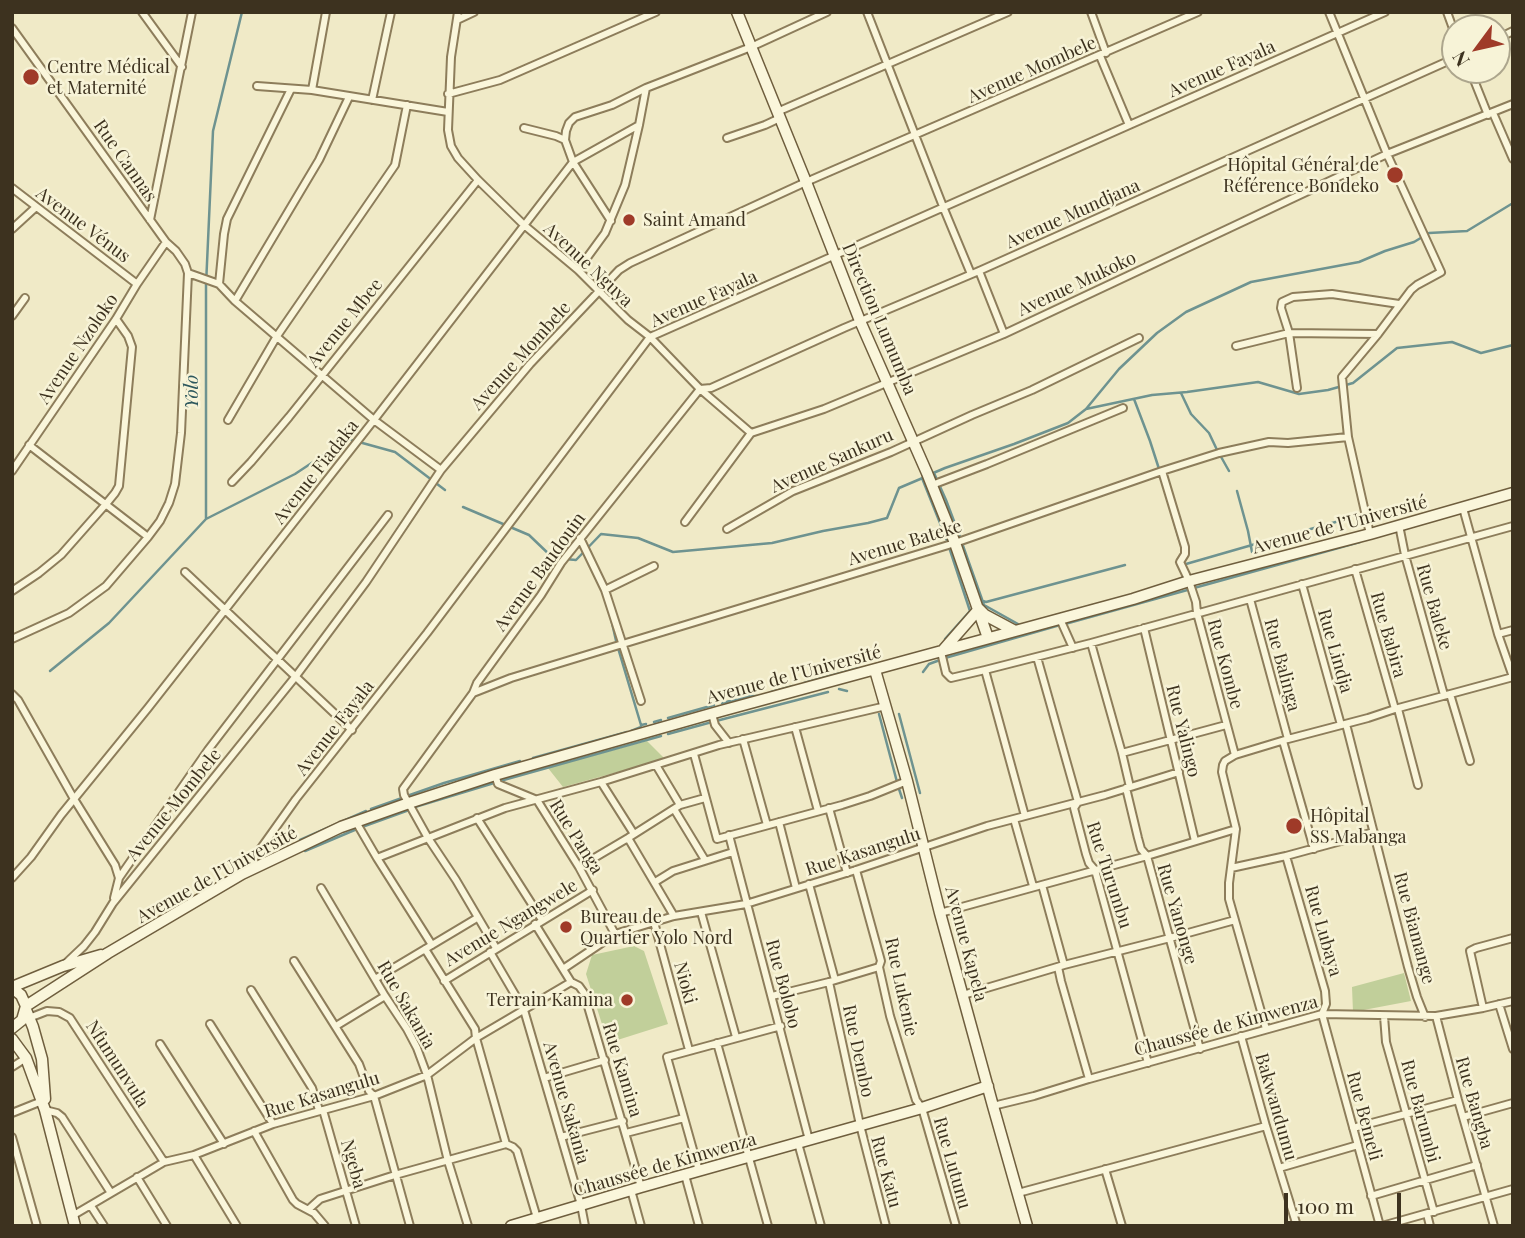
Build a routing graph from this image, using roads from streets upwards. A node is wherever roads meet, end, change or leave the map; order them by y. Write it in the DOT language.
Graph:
graph roads {
  1 [pos="142,12"];
  2 [pos="192,12"];
  3 [pos="326,12"];
  4 [pos="391,12"];
  5 [pos="474,12"];
  6 [pos="656,12"];
  7 [pos="737,12"];
  8 [pos="827,12"];
  9 [pos="867,12"];
  10 [pos="1008,12"];
  11 [pos="1091,12"];
  12 [pos="1198,12"];
  13 [pos="1328,12"];
  14 [pos="1385,12"];
  15 [pos="457,16"];
  16 [pos="12,28"];
  17 [pos="1337,33"];
  18 [pos="751,47"];
  19 [pos="1103,54"];
  20 [pos="1441,64"];
  21 [pos="888,65"];
  22 [pos="182,67"];
  23 [pos="1476,84"];
  24 [pos="257,86"];
  25 [pos="646,88"];
  26 [pos="291,89"];
  27 [pos="312,90"];
  28 [pos="449,94"];
  29 [pos="349,97"];
  30 [pos="1366,99"];
  31 [pos="372,100"];
  32 [pos="1513,104"];
  33 [pos="407,105"];
  34 [pos="448,112"];
  35 [pos="1491,114"];
  36 [pos="779,115"];
  37 [pos="639,125"];
  38 [pos="1129,125"];
  39 [pos="524,128"];
  40 [pos="915,136"];
  41 [pos="727,138"];
  42 [pos="565,140"];
  43 [pos="1387,154"];
  44 [pos="1513,159"];
  45 [pos="573,162"];
  46 [pos="478,180"];
  47 [pos="806,182"];
  48 [pos="12,188"];
  49 [pos="36,207"];
  50 [pos="944,209"];
  51 [pos="150,220"];
  52 [pos="611,221"];
  53 [pos="524,225"];
  54 [pos="12,229"];
  55 [pos="166,242"];
  56 [pos="835,257"];
  57 [pos="578,270"];
  58 [pos="979,271"];
  59 [pos="188,273"];
  60 [pos="971,274"];
  61 [pos="137,284"];
  62 [pos="219,284"];
  63 [pos="600,291"];
  64 [pos="25,298"];
  65 [pos="235,301"];
  66 [pos="1399,304"];
  67 [pos="12,316"];
  68 [pos="116,318"];
  69 [pos="860,321"];
  70 [pos="1289,333"];
  71 [pos="1004,334"];
  72 [pos="1378,334"];
  73 [pos="278,336"];
  74 [pos="650,337"];
  75 [pos="1139,338"];
  76 [pos="1236,346"];
  77 [pos="321,374"];
  78 [pos="888,383"];
  79 [pos="1297,388"];
  80 [pos="700,389"];
  81 [pos="1123,408"];
  82 [pos="228,420"];
  83 [pos="374,420"];
  84 [pos="751,433"];
  85 [pos="1348,438"];
  86 [pos="913,441"];
  87 [pos="29,445"];
  88 [pos="440,470"];
  89 [pos="12,471"];
  90 [pos="1161,471"];
  91 [pos="930,480"];
  92 [pos="232,482"];
  93 [pos="1513,493"];
  94 [pos="106,504"];
  95 [pos="1463,508"];
  96 [pos="387,515"];
  97 [pos="685,522"];
  98 [pos="1398,526"];
  99 [pos="1513,526"];
  100 [pos="727,530"];
  101 [pos="1370,534"];
  102 [pos="1472,536"];
  103 [pos="148,537"];
  104 [pos="580,538"];
  105 [pos="955,543"];
  106 [pos="1405,555"];
  107 [pos="654,566"];
  108 [pos="1355,569"];
  109 [pos="185,572"];
  110 [pos="1189,581"];
  111 [pos="1302,584"];
  112 [pos="605,590"];
  113 [pos="12,591"];
  114 [pos="1250,599"];
  115 [pos="979,609"];
  116 [pos="225,610"];
  117 [pos="1197,613"];
  118 [pos="1060,619"];
  119 [pos="1144,628"];
  120 [pos="1513,630"];
  121 [pos="1015,631"];
  122 [pos="1498,635"];
  123 [pos="988,638"];
  124 [pos="12,639"];
  125 [pos="1091,643"];
  126 [pos="622,644"];
  127 [pos="1073,648"];
  128 [pos="941,652"];
  129 [pos="1037,657"];
  130 [pos="277,659"];
  131 [pos="875,670"];
  132 [pos="985,670"];
  133 [pos="296,676"];
  134 [pos="1513,677"];
  135 [pos="473,693"];
  136 [pos="12,694"];
  137 [pos="1447,695"];
  138 [pos="641,701"];
  139 [pos="886,706"];
  140 [pos="1396,709"];
  141 [pos="712,713"];
  142 [pos="1226,725"];
  143 [pos="1344,725"];
  144 [pos="795,727"];
  145 [pos="352,730"];
  146 [pos="743,739"];
  147 [pos="1171,740"];
  148 [pos="1286,740"];
  149 [pos="729,743"];
  150 [pos="1122,753"];
  151 [pos="694,754"];
  152 [pos="1235,755"];
  153 [pos="1470,761"];
  154 [pos="656,765"];
  155 [pos="1179,772"];
  156 [pos="495,775"];
  157 [pos="907,780"];
  158 [pos="601,782"];
  159 [pos="1418,785"];
  160 [pos="1128,788"];
  161 [pos="705,798"];
  162 [pos="74,799"];
  163 [pos="537,800"];
  164 [pos="1078,802"];
  165 [pos="409,803"];
  166 [pos="677,807"];
  167 [pos="829,808"];
  168 [pos="818,811"];
  169 [pos="1025,816"];
  170 [pos="477,818"];
  171 [pos="1014,819"];
  172 [pos="356,822"];
  173 [pos="779,822"];
  174 [pos="767,825"];
  175 [pos="1236,829"];
  176 [pos="1374,832"];
  177 [pos="729,835"];
  178 [pos="631,836"];
  179 [pos="428,838"];
  180 [pos="1195,841"];
  181 [pos="925,847"];
  182 [pos="1314,849"];
  183 [pos="733,852"];
  184 [pos="1147,856"];
  185 [pos="1286,856"];
  186 [pos="377,858"];
  187 [pos="705,860"];
  188 [pos="579,867"];
  189 [pos="1231,868"];
  190 [pos="856,870"];
  191 [pos="1095,870"];
  192 [pos="846,873"];
  193 [pos="242,874"];
  194 [pos="12,878"];
  195 [pos="119,878"];
  196 [pos="655,882"];
  197 [pos="809,884"];
  198 [pos="1042,885"];
  199 [pos="1033,886"];
  200 [pos="321,888"];
  201 [pos="796,888"];
  202 [pos="593,890"];
  203 [pos="113,904"];
  204 [pos="746,904"];
  205 [pos="701,912"];
  206 [pos="940,913"];
  207 [pos="674,916"];
  208 [pos="477,918"];
  209 [pos="1235,920"];
  210 [pos="539,922"];
  211 [pos="654,922"];
  212 [pos="615,934"];
  213 [pos="1170,938"];
  214 [pos="1513,938"];
  215 [pos="432,944"];
  216 [pos="425,949"];
  217 [pos="493,950"];
  218 [pos="1118,950"];
  219 [pos="108,953"];
  220 [pos="294,961"];
  221 [pos="63,966"];
  222 [pos="1061,966"];
  223 [pos="879,967"];
  224 [pos="563,970"];
  225 [pos="375,979"];
  226 [pos="444,981"];
  227 [pos="832,981"];
  228 [pos="571,982"];
  229 [pos="12,987"];
  230 [pos="251,990"];
  231 [pos="963,995"];
  232 [pos="385,996"];
  233 [pos="772,996"];
  234 [pos="1513,1000"];
  235 [pos="1499,1004"];
  236 [pos="1483,1008"];
  237 [pos="524,1010"];
  238 [pos="27,1012"];
  239 [pos="1322,1014"];
  240 [pos="1384,1016"];
  241 [pos="1436,1016"];
  242 [pos="1426,1017"];
  243 [pos="210,1024"];
  244 [pos="336,1026"];
  245 [pos="780,1026"];
  246 [pos="12,1028"];
  247 [pos="1266,1029"];
  248 [pos="736,1037"];
  249 [pos="1241,1037"];
  250 [pos="476,1038"];
  251 [pos="12,1039"];
  252 [pos="716,1043"];
  253 [pos="160,1044"];
  254 [pos="1199,1049"];
  255 [pos="1513,1049"];
  256 [pos="689,1050"];
  257 [pos="26,1058"];
  258 [pos="605,1060"];
  259 [pos="1148,1063"];
  260 [pos="12,1067"];
  261 [pos="427,1075"];
  262 [pos="544,1078"];
  263 [pos="1089,1079"];
  264 [pos="988,1086"];
  265 [pos="374,1096"];
  266 [pos="1458,1100"];
  267 [pos="1513,1103"];
  268 [pos="43,1105"];
  269 [pos="993,1106"];
  270 [pos="922,1108"];
  271 [pos="321,1110"];
  272 [pos="12,1113"];
  273 [pos="1406,1114"];
  274 [pos="1463,1117"];
  275 [pos="684,1118"];
  276 [pos="623,1121"];
  277 [pos="273,1124"];
  278 [pos="860,1125"];
  279 [pos="1266,1126"];
  280 [pos="1353,1128"];
  281 [pos="254,1131"];
  282 [pos="626,1133"];
  283 [pos="12,1137"];
  284 [pos="561,1137"];
  285 [pos="810,1140"];
  286 [pos="798,1143"];
  287 [pos="224,1144"];
  288 [pos="506,1144"];
  289 [pos="1357,1145"];
  290 [pos="194,1155"];
  291 [pos="749,1157"];
  292 [pos="449,1161"];
  293 [pos="164,1162"];
  294 [pos="1477,1165"];
  295 [pos="1279,1168"];
  296 [pos="1105,1170"];
  297 [pos="699,1171"];
  298 [pos="395,1175"];
  299 [pos="685,1175"];
  300 [pos="137,1177"];
  301 [pos="1424,1181"];
  302 [pos="642,1186"];
  303 [pos="1513,1189"];
  304 [pos="631,1190"];
  305 [pos="346,1191"];
  306 [pos="111,1193"];
  307 [pos="1018,1193"];
  308 [pos="1371,1196"];
  309 [pos="1486,1197"];
  310 [pos="581,1205"];
  311 [pos="91,1206"];
  312 [pos="309,1209"];
  313 [pos="1430,1213"];
  314 [pos="537,1217"];
  315 [pos="73,1221"];
  316 [pos="514,1225"];
  317 [pos="37,1226"];
  318 [pos="104,1226"];
  319 [pos="167,1226"];
  320 [pos="237,1226"];
  321 [pos="325,1226"];
  322 [pos="356,1226"];
  323 [pos="410,1226"];
  324 [pos="468,1226"];
  325 [pos="585,1226"];
  326 [pos="640,1226"];
  327 [pos="699,1226"];
  328 [pos="768,1226"];
  329 [pos="821,1226"];
  330 [pos="886,1226"];
  331 [pos="956,1226"];
  332 [pos="1027,1226"];
  333 [pos="1122,1226"];
  334 [pos="1297,1226"];
  335 [pos="1381,1226"];
  336 [pos="1430,1226"];
  337 [pos="1494,1226"];
  1 -- 22 [label="street"];
  2 -- 22 [label="street"];
  3 -- 27 [label="street"];
  4 -- 31 [label="street"];
  5 -- 15 [label="street"];
  6 -- 28 [label="street"];
  7 -- 18 [label="street, Direction Lumumba"];
  8 -- 18 [label="street"];
  9 -- 21 [label="street"];
  10 -- 21 [label="street"];
  11 -- 19 [label="street"];
  12 -- 19 [label="street, Avenue Mombele"];
  13 -- 17 [label="street"];
  14 -- 17 [label="street, Avenue Fayala"];
  15 -- 28 [label="street, Avenue Nguya"];
  16 -- 51 [label="street, Rue Cannas"];
  17 -- 30 [label="street"];
  17 -- 38 [label="street, Avenue Fayala"];
  18 -- 25 [label="street"];
  18 -- 36 [label="street, Direction Lumumba"];
  19 -- 38 [label="street"];
  19 -- 40 [label="street, Avenue Mombele"];
  20 -- 30 [label="street, Avenue Mundjana"];
  21 -- 36 [label="street"];
  21 -- 40 [label="street"];
  22 -- 51 [label="street"];
  23 -- 35 [label="street"];
  24 -- 26 [label="street"];
  25 -- 37 [label="street"];
  25 -- 42 [label="street"];
  26 -- 27 [label="street"];
  26 -- 62 [label="street"];
  27 -- 29 [label="street"];
  28 -- 34 [label="street, Avenue Nguya"];
  29 -- 31 [label="street"];
  29 -- 65 [label="street"];
  30 -- 43 [label="street"];
  30 -- 58 [label="street, Avenue Mundjana"];
  31 -- 33 [label="street"];
  32 -- 35 [label="street, Avenue Mukoko"];
  33 -- 34 [label="street"];
  33 -- 73 [label="street"];
  34 -- 46 [label="street, Avenue Nguya"];
  35 -- 43 [label="street, Avenue Mukoko"];
  35 -- 44 [label="street"];
  36 -- 41 [label="street"];
  36 -- 47 [label="street, Direction Lumumba"];
  37 -- 45 [label="street, Avenue Fiadaka"];
  37 -- 52 [label="street"];
  38 -- 50 [label="street, Avenue Fayala"];
  39 -- 42 [label="street"];
  40 -- 47 [label="street, Avenue Mombele"];
  40 -- 50 [label="street"];
  42 -- 45 [label="street"];
  43 -- 66 [label="street"];
  43 -- 71 [label="street, Avenue Mukoko"];
  45 -- 52 [label="street"];
  45 -- 53 [label="street, Avenue Fiadaka"];
  46 -- 53 [label="street, Avenue Nguya"];
  46 -- 77 [label="street, Avenue Mbee"];
  47 -- 56 [label="street, Direction Lumumba"];
  47 -- 63 [label="street, Avenue Mombele"];
  48 -- 49 [label="street, Avenue Vénus"];
  49 -- 54 [label="street"];
  49 -- 61 [label="street, Avenue Vénus"];
  50 -- 56 [label="street, Avenue Fayala"];
  50 -- 60 [label="street"];
  51 -- 55 [label="street, Rue Cannas"];
  52 -- 57 [label="street"];
  53 -- 57 [label="street, Avenue Nguya"];
  53 -- 83 [label="street, Avenue Fiadaka"];
  55 -- 59 [label="street, Rue Cannas"];
  55 -- 61 [label="street, Avenue Nzoloko"];
  56 -- 69 [label="street, Direction Lumumba"];
  56 -- 74 [label="street, Avenue Fayala"];
  57 -- 63 [label="street, Avenue Nguya"];
  58 -- 60 [label="street, Avenue Mundjana"];
  58 -- 71 [label="street"];
  59 -- 62 [label="street"];
  59 -- 103 [label="street"];
  60 -- 69 [label="street, Avenue Mundjana"];
  61 -- 68 [label="street, Avenue Nzoloko"];
  62 -- 65 [label="street"];
  63 -- 74 [label="street, Avenue Nguya"];
  63 -- 88 [label="street, Avenue Mombele"];
  64 -- 67 [label="street"];
  65 -- 73 [label="street"];
  66 -- 70 [label="street"];
  66 -- 72 [label="street"];
  68 -- 87 [label="street, Avenue Nzoloko"];
  68 -- 94 [label="street"];
  69 -- 78 [label="street, Direction Lumumba"];
  69 -- 80 [label="street, Avenue Mundjana"];
  70 -- 72 [label="street"];
  70 -- 76 [label="street"];
  70 -- 79 [label="street"];
  71 -- 78 [label="street, Avenue Mukoko"];
  72 -- 85 [label="street"];
  73 -- 77 [label="street"];
  73 -- 82 [label="street"];
  74 -- 80 [label="street, Avenue Nguya"];
  74 -- 145 [label="street, Avenue Fayala"];
  75 -- 86 [label="street, Avenue Sankuru"];
  77 -- 83 [label="street"];
  77 -- 92 [label="street, Avenue Mbee"];
  78 -- 84 [label="street, Avenue Mukoko"];
  78 -- 86 [label="street, Direction Lumumba"];
  80 -- 84 [label="street, Avenue Nguya"];
  80 -- 104 [label="street, Avenue Baudouin"];
  81 -- 91 [label="street"];
  83 -- 88 [label="street"];
  83 -- 116 [label="street, Avenue Fiadaka"];
  84 -- 97 [label="street"];
  85 -- 90 [label="street, Avenue Bateke"];
  85 -- 101 [label="street"];
  86 -- 91 [label="street, Direction Lumumba"];
  86 -- 100 [label="street, Avenue Sankuru"];
  87 -- 89 [label="street, Avenue Nzoloko"];
  87 -- 94 [label="street"];
  88 -- 133 [label="street, Avenue Mombele"];
  90 -- 105 [label="street, Avenue Bateke"];
  90 -- 110 [label="street, Rue Kombe"];
  91 -- 105 [label="street, Direction Lumumba"];
  93 -- 95 [label="street, Avenue de l’Université"];
  94 -- 103 [label="street"];
  94 -- 113 [label="street"];
  95 -- 98 [label="street, Avenue de l’Université"];
  95 -- 102 [label="street"];
  96 -- 130 [label="street"];
  98 -- 101 [label="street, Avenue de l’Université"];
  98 -- 106 [label="street, Rue Baleke"];
  99 -- 102 [label="street"];
  101 -- 110 [label="street, Avenue de l’Université"];
  102 -- 106 [label="street"];
  102 -- 122 [label="street"];
  103 -- 124 [label="street"];
  104 -- 112 [label="street"];
  104 -- 135 [label="street, Avenue Baudouin"];
  105 -- 115 [label="street, Direction Lumumba"];
  105 -- 126 [label="street, Avenue Bateke"];
  106 -- 108 [label="street"];
  106 -- 137 [label="street, Rue Baleke"];
  107 -- 112 [label="street"];
  108 -- 111 [label="street"];
  108 -- 140 [label="street, Rue Babira"];
  109 -- 116 [label="street"];
  110 -- 117 [label="street, Rue Kombe"];
  110 -- 118 [label="street, Avenue de l’Université"];
  111 -- 114 [label="street"];
  111 -- 143 [label="street, Rue Lindja"];
  112 -- 126 [label="street"];
  114 -- 117 [label="street"];
  114 -- 148 [label="street, Rue Balinga"];
  115 -- 121 [label="street"];
  115 -- 123 [label="street, Direction Lumumba"];
  115 -- 128 [label="street"];
  116 -- 130 [label="street"];
  116 -- 162 [label="street, Avenue Fiadaka"];
  117 -- 119 [label="street"];
  117 -- 142 [label="street, Rue Kombe"];
  118 -- 121 [label="street, Avenue de l’Université"];
  118 -- 127 [label="street"];
  119 -- 125 [label="street"];
  119 -- 147 [label="street, Rue Yalingo"];
  120 -- 122 [label="street"];
  121 -- 123 [label="street, Avenue de l’Université"];
  122 -- 134 [label="street"];
  123 -- 128 [label="street, Avenue de l’Université"];
  125 -- 127 [label="street"];
  125 -- 150 [label="street, Rue Yanonge"];
  126 -- 135 [label="street, Avenue Bateke"];
  126 -- 138 [label="street"];
  127 -- 129 [label="street"];
  128 -- 131 [label="street, Avenue de l’Université"];
  128 -- 132 [label="street"];
  129 -- 132 [label="street"];
  129 -- 164 [label="street, Rue Turumbu"];
  130 -- 133 [label="street"];
  130 -- 195 [label="street"];
  131 -- 139 [label="street, Avenue Kapela"];
  131 -- 141 [label="street, Avenue de l’Université"];
  132 -- 169 [label="street"];
  133 -- 145 [label="street"];
  133 -- 203 [label="street, Avenue Mombele"];
  134 -- 137 [label="street"];
  135 -- 165 [label="street, Avenue Baudouin"];
  136 -- 162 [label="street"];
  137 -- 140 [label="street"];
  137 -- 153 [label="street, Rue Baleke"];
  139 -- 144 [label="street"];
  139 -- 157 [label="street, Avenue Kapela"];
  140 -- 143 [label="street"];
  140 -- 159 [label="street, Rue Babira"];
  141 -- 149 [label="street"];
  141 -- 156 [label="street, Avenue de l’Université"];
  142 -- 147 [label="street"];
  142 -- 152 [label="street, Rue Kombe"];
  143 -- 148 [label="street"];
  143 -- 176 [label="street, Rue Biamange"];
  144 -- 146 [label="street"];
  144 -- 168 [label="street"];
  145 -- 193 [label="street, Avenue Fayala"];
  146 -- 149 [label="street"];
  146 -- 174 [label="street"];
  147 -- 150 [label="street"];
  147 -- 155 [label="street, Rue Yalingo"];
  148 -- 152 [label="street"];
  148 -- 182 [label="street, Rue Balinga"];
  149 -- 151 [label="street"];
  150 -- 160 [label="street, Rue Yanonge"];
  151 -- 154 [label="street"];
  151 -- 161 [label="street"];
  152 -- 175 [label="street"];
  154 -- 158 [label="street"];
  154 -- 166 [label="street"];
  155 -- 160 [label="street, Rue Kasangulu"];
  155 -- 180 [label="street, Rue Yalingo"];
  156 -- 163 [label="street, Rue Panga"];
  156 -- 165 [label="street, Avenue de l’Université"];
  157 -- 167 [label="street"];
  157 -- 181 [label="street, Avenue Kapela"];
  158 -- 163 [label="street"];
  158 -- 178 [label="street"];
  160 -- 164 [label="street, Rue Kasangulu"];
  160 -- 184 [label="street, Rue Yanonge"];
  161 -- 166 [label="street"];
  161 -- 177 [label="street"];
  162 -- 194 [label="street, Avenue Fiadaka"];
  162 -- 195 [label="street"];
  163 -- 170 [label="street"];
  163 -- 188 [label="street, Rue Panga"];
  164 -- 169 [label="street, Rue Kasangulu"];
  164 -- 191 [label="street, Rue Turumbu"];
  165 -- 172 [label="street, Avenue de l’Université"];
  165 -- 179 [label="street, Avenue Sakania"];
  166 -- 178 [label="street"];
  166 -- 187 [label="street"];
  167 -- 168 [label="street"];
  167 -- 192 [label="street"];
  168 -- 173 [label="street"];
  169 -- 171 [label="street, Rue Kasangulu"];
  170 -- 179 [label="street"];
  170 -- 210 [label="street, Rue Kamina"];
  171 -- 181 [label="street, Rue Kasangulu"];
  171 -- 199 [label="street"];
  172 -- 186 [label="street"];
  172 -- 193 [label="street, Avenue de l’Université"];
  173 -- 174 [label="street"];
  173 -- 201 [label="street"];
  174 -- 177 [label="street"];
  175 -- 180 [label="street"];
  175 -- 189 [label="street"];
  176 -- 182 [label="street"];
  176 -- 242 [label="street, Rue Biamange"];
  177 -- 183 [label="street, Rue Bolobo"];
  178 -- 188 [label="street"];
  178 -- 196 [label="street"];
  179 -- 186 [label="street"];
  179 -- 208 [label="street, Avenue Sakania"];
  180 -- 184 [label="street"];
  181 -- 190 [label="street, Rue Kasangulu"];
  181 -- 206 [label="street, Avenue Kapela"];
  182 -- 185 [label="street"];
  183 -- 187 [label="street"];
  183 -- 204 [label="street, Rue Bolobo"];
  184 -- 191 [label="street"];
  184 -- 213 [label="street, Rue Yanonge"];
  185 -- 189 [label="street"];
  185 -- 239 [label="street, Rue Lubaya"];
  186 -- 215 [label="street"];
  187 -- 196 [label="street"];
  188 -- 202 [label="street, Rue Panga"];
  189 -- 209 [label="street"];
  190 -- 192 [label="street, Rue Kasangulu"];
  190 -- 223 [label="street, Rue Lukenie"];
  191 -- 198 [label="street"];
  191 -- 218 [label="street, Rue Turumbu"];
  192 -- 197 [label="street, Rue Kasangulu"];
  193 -- 219 [label="street, Avenue de l’Université"];
  195 -- 203 [label="street"];
  196 -- 207 [label="street"];
  197 -- 201 [label="street, Rue Kasangulu"];
  197 -- 227 [label="street, Rue Dembo"];
  198 -- 199 [label="street"];
  198 -- 222 [label="street"];
  199 -- 206 [label="street"];
  200 -- 225 [label="street, Rue Sakania"];
  201 -- 204 [label="street, Rue Kasangulu"];
  202 -- 210 [label="street, Avenue Ngangwele"];
  202 -- 212 [label="street, Rue Panga"];
  203 -- 221 [label="street, Avenue Mombele"];
  204 -- 205 [label="street, Rue Kasangulu"];
  204 -- 233 [label="street, Rue Bolobo"];
  205 -- 207 [label="street, Rue Kasangulu"];
  205 -- 248 [label="street"];
  206 -- 231 [label="street, Avenue Kapela"];
  207 -- 211 [label="street, Rue Kasangulu"];
  208 -- 215 [label="street"];
  208 -- 217 [label="street, Avenue Sakania"];
  209 -- 213 [label="street"];
  209 -- 247 [label="street"];
  210 -- 217 [label="street, Avenue Ngangwele"];
  210 -- 224 [label="street, Rue Kamina"];
  211 -- 212 [label="street, Rue Kasangulu"];
  211 -- 256 [label="street, Nioki"];
  212 -- 224 [label="street, Rue Kasangulu"];
  213 -- 218 [label="street"];
  213 -- 254 [label="street, Rue Yanonge"];
  214 -- 236 [label="street"];
  215 -- 216 [label="street"];
  216 -- 225 [label="street"];
  216 -- 226 [label="street"];
  217 -- 226 [label="street, Avenue Ngangwele"];
  217 -- 237 [label="street, Avenue Sakania"];
  218 -- 222 [label="street"];
  218 -- 259 [label="street, Rue Turumbu"];
  219 -- 221 [label="street, Avenue de l’Université"];
  219 -- 238 [label="street, Avenue de l’Université"];
  220 -- 244 [label="street"];
  221 -- 229 [label="street, Avenue de l’Université"];
  222 -- 231 [label="street"];
  222 -- 263 [label="street"];
  223 -- 227 [label="street"];
  223 -- 270 [label="street, Rue Lukenie"];
  224 -- 228 [label="street, Rue Kamina"];
  225 -- 232 [label="street, Rue Sakania"];
  226 -- 250 [label="street"];
  227 -- 233 [label="street"];
  227 -- 278 [label="street, Rue Dembo"];
  228 -- 237 [label="street, Rue Kasangulu"];
  228 -- 258 [label="street, Rue Kamina"];
  229 -- 238 [label="street"];
  230 -- 271 [label="street, Ngeba"];
  231 -- 264 [label="street, Avenue Kapela"];
  232 -- 244 [label="street"];
  232 -- 261 [label="street, Rue Sakania"];
  233 -- 245 [label="street, Rue Bolobo"];
  234 -- 235 [label="street, Chaussée de Kimwenza"];
  235 -- 236 [label="street, Chaussée de Kimwenza"];
  235 -- 255 [label="street"];
  236 -- 241 [label="street, Chaussée de Kimwenza"];
  237 -- 250 [label="street, Rue Kasangulu"];
  237 -- 262 [label="street, Avenue Sakania"];
  238 -- 246 [label="street, Avenue de l’Université"];
  238 -- 268 [label="street"];
  238 -- 293 [label="street, Nfumunvula"];
  239 -- 240 [label="street, Chaussée de Kimwenza"];
  239 -- 247 [label="street, Chaussée de Kimwenza"];
  239 -- 280 [label="street, Rue Bemeli"];
  240 -- 242 [label="street, Chaussée de Kimwenza"];
  240 -- 273 [label="street, Rue Barumbi"];
  241 -- 242 [label="street, Chaussée de Kimwenza"];
  241 -- 266 [label="street, Rue Bangba"];
  243 -- 277 [label="street"];
  244 -- 265 [label="street"];
  245 -- 248 [label="street"];
  245 -- 285 [label="street, Rue Bolobo"];
  247 -- 249 [label="street, Chaussée de Kimwenza"];
  248 -- 252 [label="street"];
  249 -- 254 [label="street, Chaussée de Kimwenza"];
  249 -- 279 [label="street, Bakwandumu"];
  250 -- 261 [label="street, Rue Kasangulu"];
  250 -- 288 [label="street"];
  251 -- 257 [label="street"];
  252 -- 256 [label="street"];
  252 -- 291 [label="street"];
  253 -- 287 [label="street"];
  254 -- 259 [label="street, Chaussée de Kimwenza"];
  256 -- 275 [label="street"];
  257 -- 260 [label="street"];
  257 -- 268 [label="street"];
  258 -- 262 [label="street"];
  258 -- 276 [label="street, Rue Kamina"];
  259 -- 263 [label="street, Chaussée de Kimwenza"];
  261 -- 265 [label="street, Rue Kasangulu"];
  261 -- 292 [label="street, Rue Sakania"];
  262 -- 284 [label="street, Avenue Sakania"];
  263 -- 269 [label="street, Chaussée de Kimwenza"];
  264 -- 269 [label="street, Avenue Kapela"];
  264 -- 270 [label="street, Chaussée de Kimwenza"];
  265 -- 271 [label="street, Rue Kasangulu"];
  265 -- 298 [label="street"];
  266 -- 273 [label="street"];
  266 -- 274 [label="street, Rue Bangba"];
  267 -- 274 [label="street"];
  268 -- 272 [label="street"];
  268 -- 306 [label="street"];
  268 -- 315 [label="street"];
  269 -- 307 [label="street, Avenue Kapela"];
  270 -- 278 [label="street, Chaussée de Kimwenza"];
  270 -- 331 [label="street, Rue Lutunu"];
  271 -- 277 [label="street, Rue Kasangulu"];
  271 -- 305 [label="street, Ngeba"];
  273 -- 280 [label="street"];
  273 -- 301 [label="street, Rue Barumbi"];
  274 -- 294 [label="street, Rue Bangba"];
  275 -- 282 [label="street"];
  275 -- 297 [label="street"];
  276 -- 282 [label="street, Rue Kamina"];
  276 -- 284 [label="street"];
  277 -- 281 [label="street, Rue Kasangulu"];
  278 -- 285 [label="street, Chaussée de Kimwenza"];
  278 -- 330 [label="street, Rue Katu"];
  279 -- 295 [label="street, Bakwandumu"];
  279 -- 296 [label="street"];
  280 -- 289 [label="street, Rue Bemeli"];
  281 -- 287 [label="street, Rue Kasangulu"];
  281 -- 312 [label="street"];
  282 -- 302 [label="street, Rue Kamina"];
  283 -- 317 [label="street"];
  284 -- 310 [label="street, Avenue Sakania"];
  285 -- 286 [label="street, Chaussée de Kimwenza"];
  286 -- 291 [label="street, Chaussée de Kimwenza"];
  286 -- 329 [label="street"];
  287 -- 290 [label="street, Rue Kasangulu"];
  288 -- 292 [label="street"];
  288 -- 314 [label="street"];
  289 -- 295 [label="street"];
  289 -- 308 [label="street, Rue Bemeli"];
  290 -- 293 [label="street, Rue Kasangulu"];
  290 -- 320 [label="street"];
  291 -- 297 [label="street, Chaussée de Kimwenza"];
  291 -- 328 [label="street"];
  292 -- 298 [label="street"];
  292 -- 324 [label="street, Rue Sakania"];
  293 -- 300 [label="street, Rue Kasangulu"];
  294 -- 301 [label="street"];
  294 -- 309 [label="street, Rue Bangba"];
  295 -- 334 [label="street, Bakwandumu"];
  296 -- 307 [label="street"];
  296 -- 333 [label="street"];
  297 -- 299 [label="street, Chaussée de Kimwenza"];
  298 -- 305 [label="street"];
  298 -- 323 [label="street"];
  299 -- 302 [label="street, Chaussée de Kimwenza"];
  299 -- 327 [label="street"];
  300 -- 306 [label="street, Rue Kasangulu"];
  300 -- 319 [label="street"];
  301 -- 308 [label="street"];
  301 -- 313 [label="street, Rue Barumbi"];
  302 -- 304 [label="street, Chaussée de Kimwenza"];
  303 -- 309 [label="street"];
  304 -- 310 [label="street, Chaussée de Kimwenza"];
  304 -- 326 [label="street"];
  305 -- 312 [label="street"];
  305 -- 322 [label="street, Ngeba"];
  306 -- 311 [label="street, Rue Kasangulu"];
  307 -- 332 [label="street, Avenue Kapela"];
  308 -- 335 [label="street, Rue Bemeli"];
  309 -- 313 [label="street"];
  309 -- 337 [label="street, Rue Bangba"];
  310 -- 314 [label="street, Chaussée de Kimwenza"];
  310 -- 325 [label="street, Avenue Sakania"];
  311 -- 315 [label="street, Rue Kasangulu"];
  311 -- 318 [label="street"];
  312 -- 321 [label="street"];
  313 -- 335 [label="street"];
  313 -- 336 [label="street, Rue Barumbi"];
  314 -- 316 [label="street, Chaussée de Kimwenza"];
}
